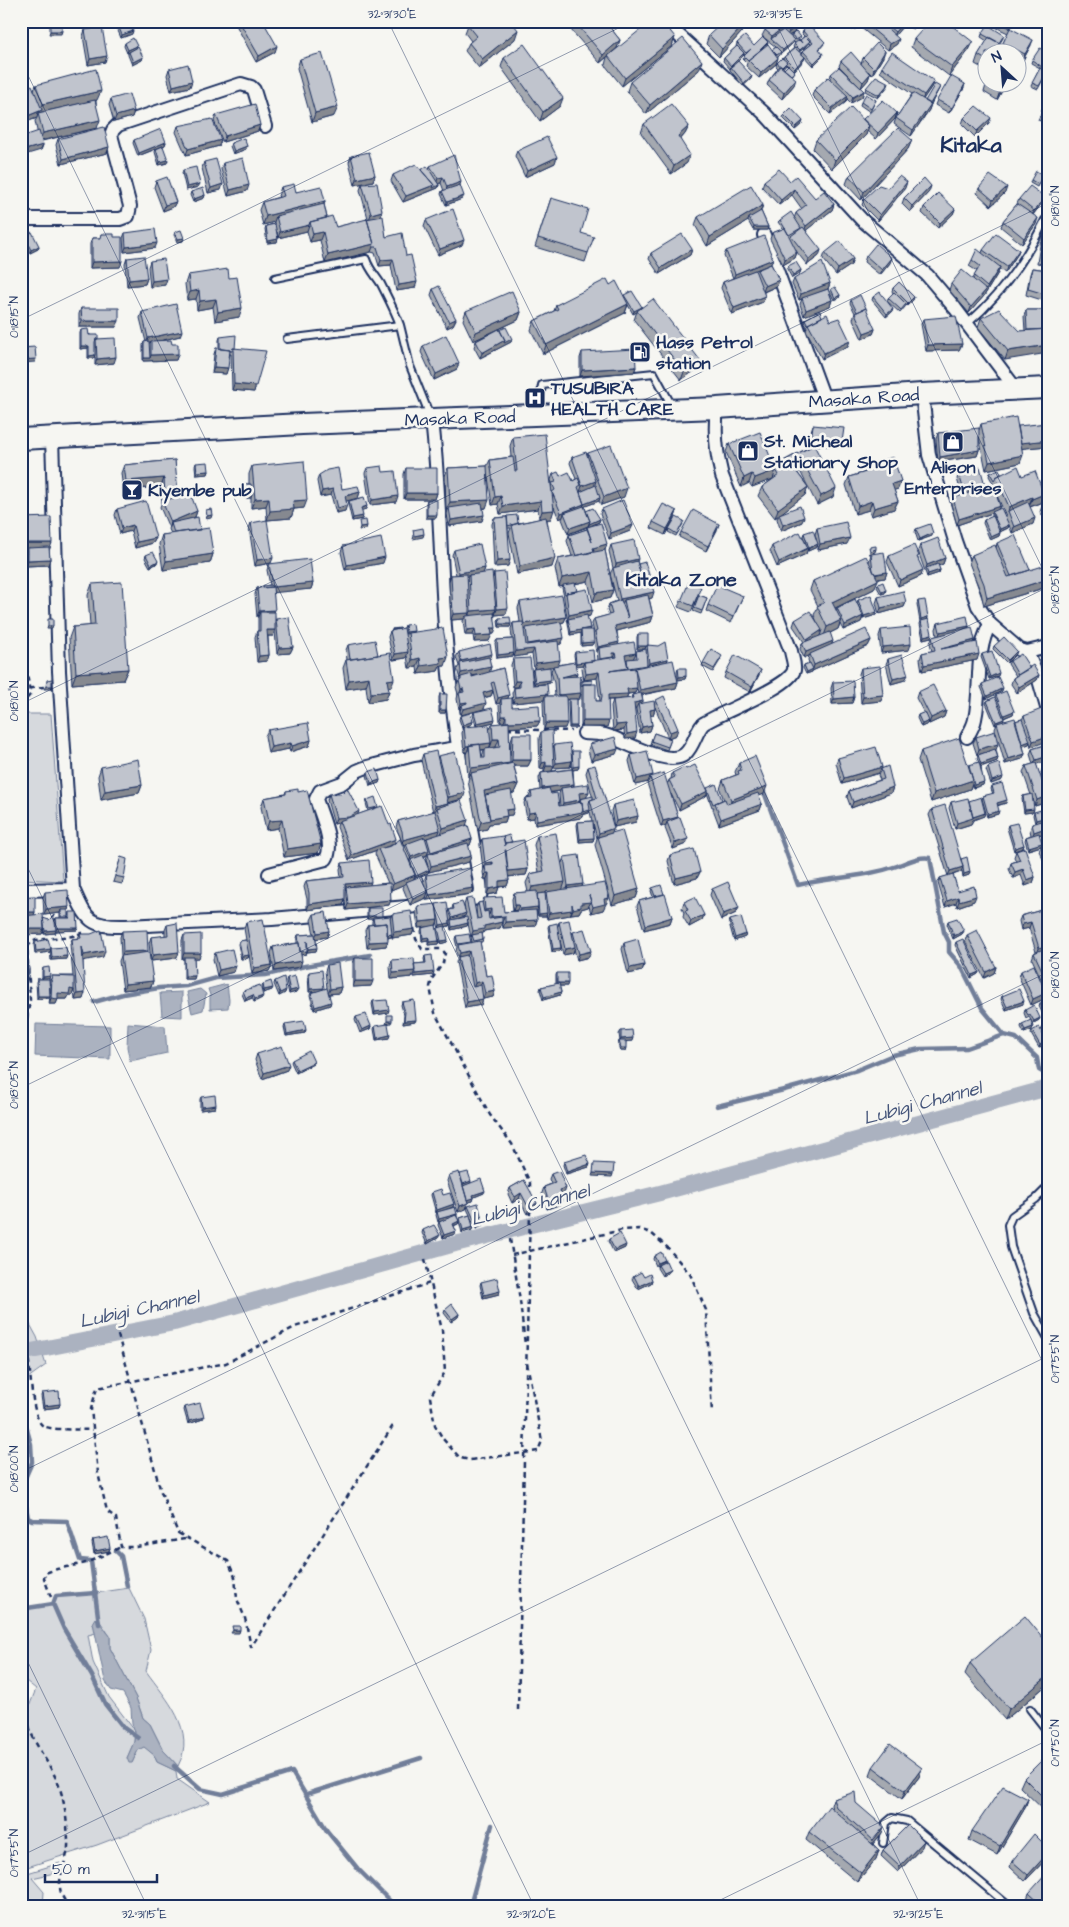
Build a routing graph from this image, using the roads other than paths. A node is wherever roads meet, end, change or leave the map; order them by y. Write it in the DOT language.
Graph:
graph roads {
  1 [pos="663,21"];
  2 [pos="265,126"];
  3 [pos="21,219"];
  4 [pos="1045,220"];
  5 [pos="764,236"];
  6 [pos="275,278"];
  7 [pos="967,324"];
  8 [pos="400,325"];
  9 [pos="287,339"];
  10 [pos="1048,388"];
  11 [pos="1016,389"];
  12 [pos="922,394"];
  13 [pos="825,401"];
  14 [pos="716,408"];
  15 [pos="674,410"];
  16 [pos="537,415"];
  17 [pos="432,420"];
  18 [pos="52,437"];
  19 [pos="21,439"];
  20 [pos="990,624"];
  21 [pos="1048,647"];
  22 [pos="1027,652"];
  23 [pos="1048,711"];
  24 [pos="584,733"];
  25 [pos="967,737"];
  26 [pos="458,748"];
  27 [pos="269,874"];
  28 [pos="73,888"];
  29 [pos="21,890"];
  30 [pos="1048,1187"];
  31 [pos="1048,1338"];
  32 [pos="1030,1709"];
  33 [pos="1048,1732"];
  34 [pos="883,1843"];
  35 [pos="1009,1906"];
  1 -- 7 [label="street"];
  2 -- 3 [label="street"];
  4 -- 7 [label="lane"];
  5 -- 13 [label="street"];
  6 -- 8 [label="lane"];
  7 -- 11 [label="street"];
  8 -- 9 [label="lane"];
  8 -- 17 [label="lane"];
  10 -- 11 [label="main road, Masaka Road"];
  11 -- 12 [label="main road, Masaka Road"];
  12 -- 13 [label="main road, Masaka Road"];
  12 -- 20 [label="street"];
  13 -- 14 [label="main road, Masaka Road"];
  14 -- 15 [label="main road, Masaka Road"];
  14 -- 24 [label="street"];
  15 -- 16 [label="main road, Masaka Road"];
  15 -- 16 [label="lane"];
  16 -- 17 [label="main road, Masaka Road"];
  17 -- 18 [label="main road, Masaka Road"];
  17 -- 26 [label="street"];
  18 -- 19 [label="main road, Masaka Road"];
  18 -- 28 [label="street"];
  20 -- 22 [label="street"];
  20 -- 25 [label="street"];
  21 -- 22 [label="street"];
  22 -- 23 [label="street"];
  26 -- 27 [label="street"];
  26 -- 28 [label="street"];
  28 -- 29 [label="street"];
  30 -- 31 [label="lane"];
  32 -- 33 [label="lane"];
  34 -- 35 [label="lane"];
}
